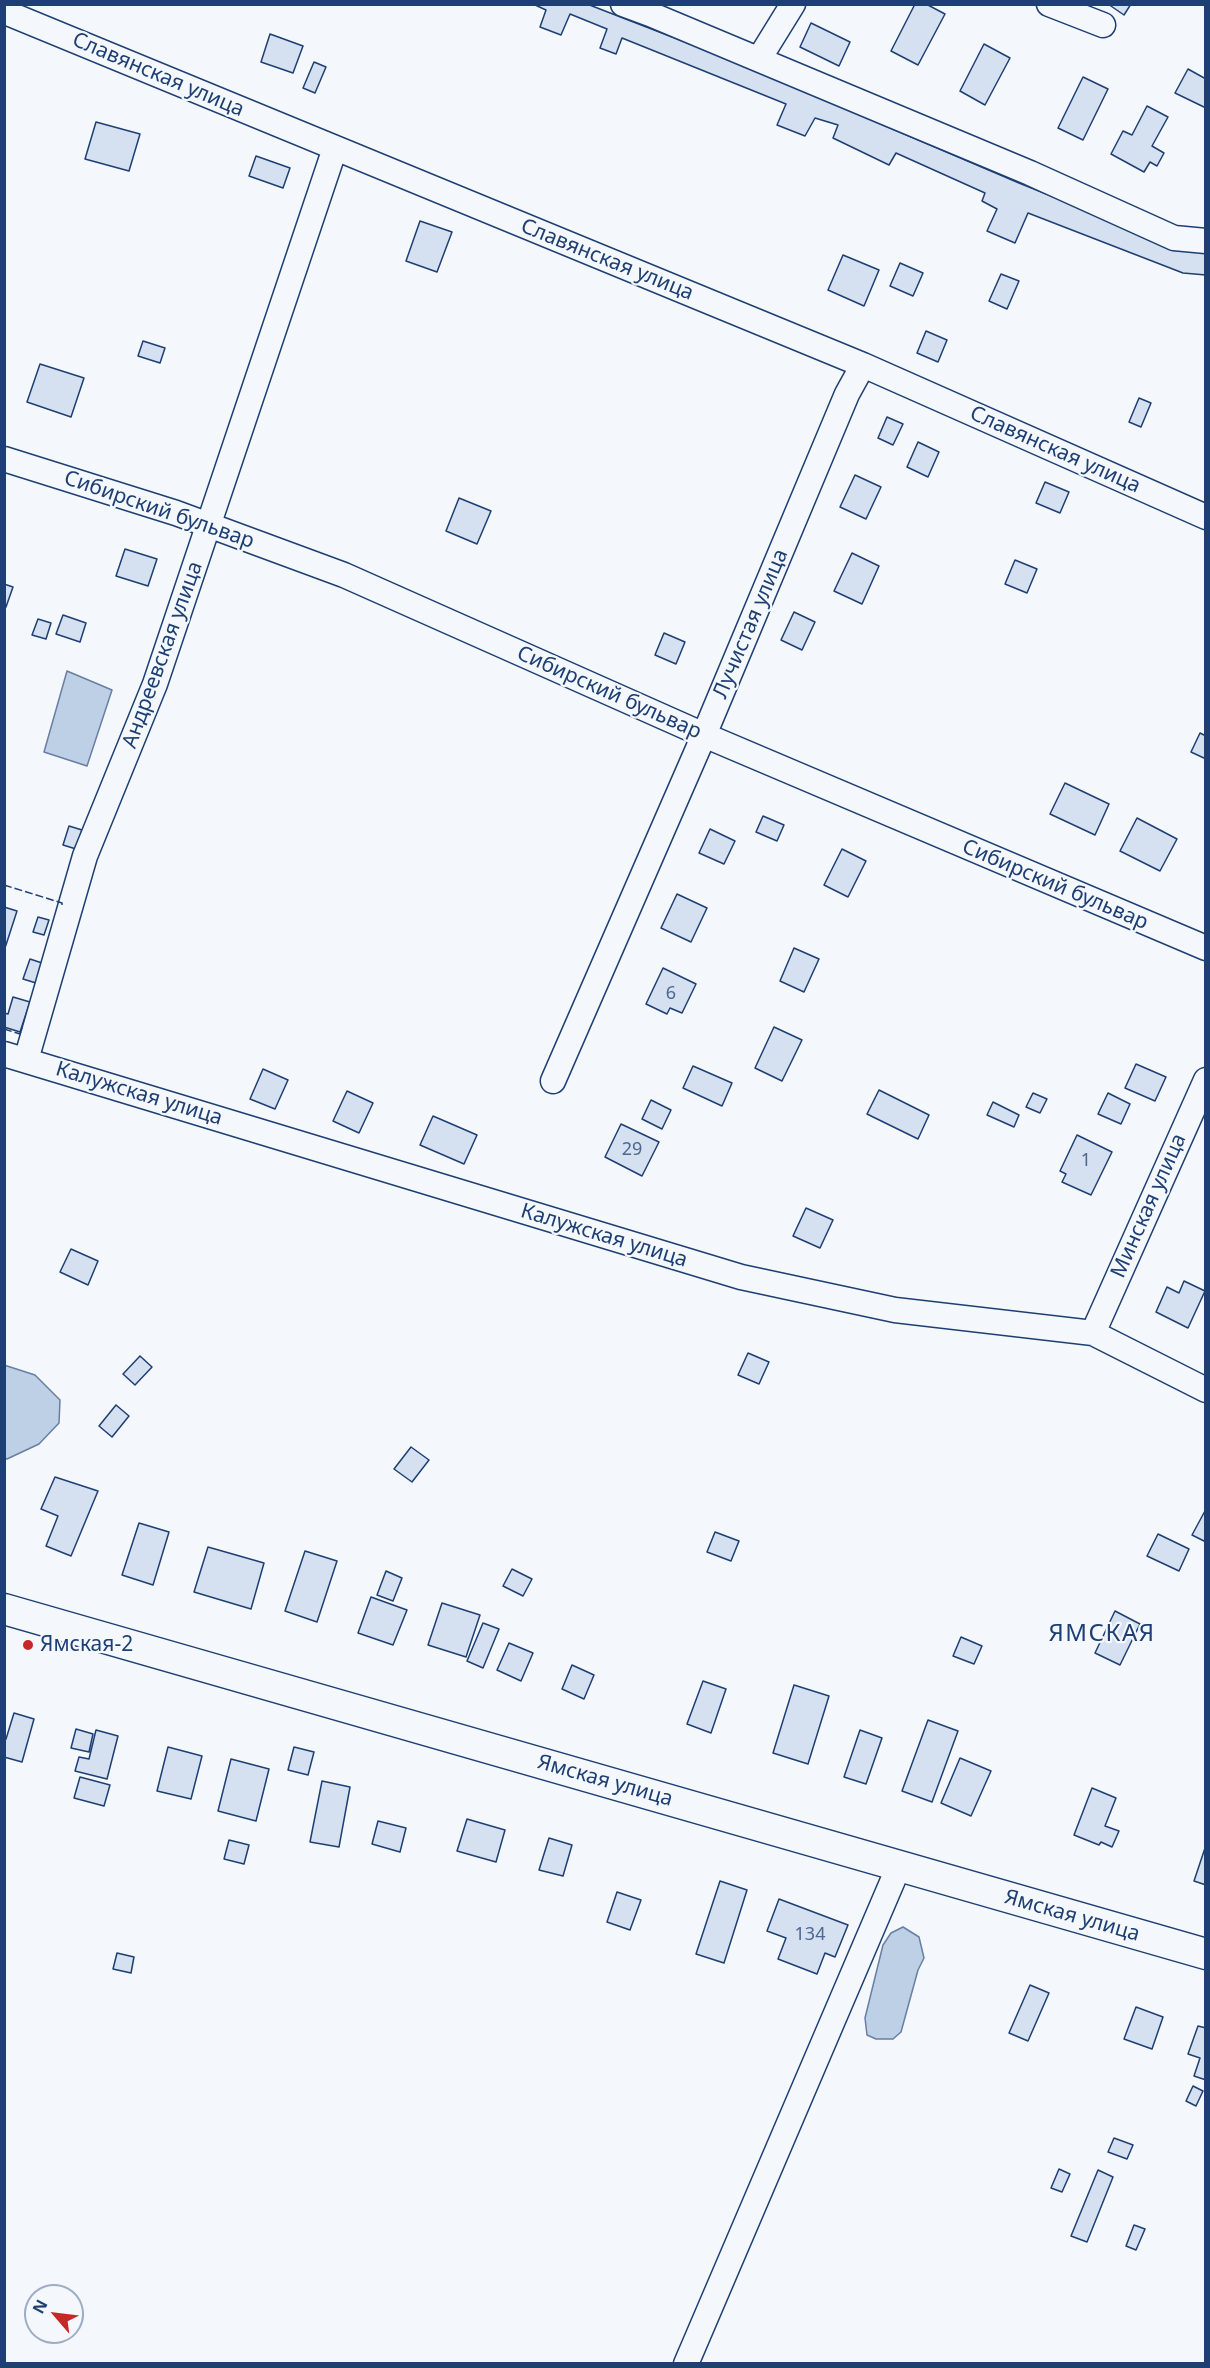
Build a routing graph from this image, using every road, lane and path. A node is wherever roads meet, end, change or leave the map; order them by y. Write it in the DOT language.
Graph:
graph roads {
  1 [pos="623,4"];
  2 [pos="793,4"];
  3 [pos="1049,4"];
  4 [pos="5,12"];
  5 [pos="1103,25"];
  6 [pos="759,59"];
  7 [pos="335,148"];
  8 [pos="1206,241"];
  9 [pos="863,365"];
  10 [pos="4,459"];
  11 [pos="1206,517"];
  12 [pos="210,525"];
  13 [pos="704,735"];
  14 [pos="1206,948"];
  15 [pos="15,1057"];
  16 [pos="1206,1080"];
  17 [pos="553,1081"];
  18 [pos="1093,1333"];
  19 [pos="1206,1390"];
  20 [pos="4,1609"];
  21 [pos="899,1866"];
  22 [pos="1206,1954"];
  23 [pos="686,2364"];
  1 -- 6 [label="street"];
  2 -- 6 [label="street"];
  3 -- 5 [label="street"];
  4 -- 7 [label="street, Славянская улица"];
  6 -- 8 [label="street"];
  7 -- 9 [label="street, Славянская улица"];
  7 -- 12 [label="street, Андреевская улица"];
  9 -- 11 [label="street, Славянская улица"];
  9 -- 13 [label="street, Лучистая улица"];
  10 -- 12 [label="street, Сибирский бульвар"];
  12 -- 13 [label="street, Сибирский бульвар"];
  12 -- 15 [label="street, Андреевская улица"];
  13 -- 14 [label="street, Сибирский бульвар"];
  13 -- 17 [label="street, Лучистая улица"];
  15 -- 18 [label="street, Калужская улица"];
  16 -- 18 [label="street, Минская улица"];
  18 -- 19 [label="street, Калужская улица"];
  20 -- 21 [label="main road, Ямская улица"];
  21 -- 22 [label="main road, Ямская улица"];
  21 -- 23 [label="street"];
}
